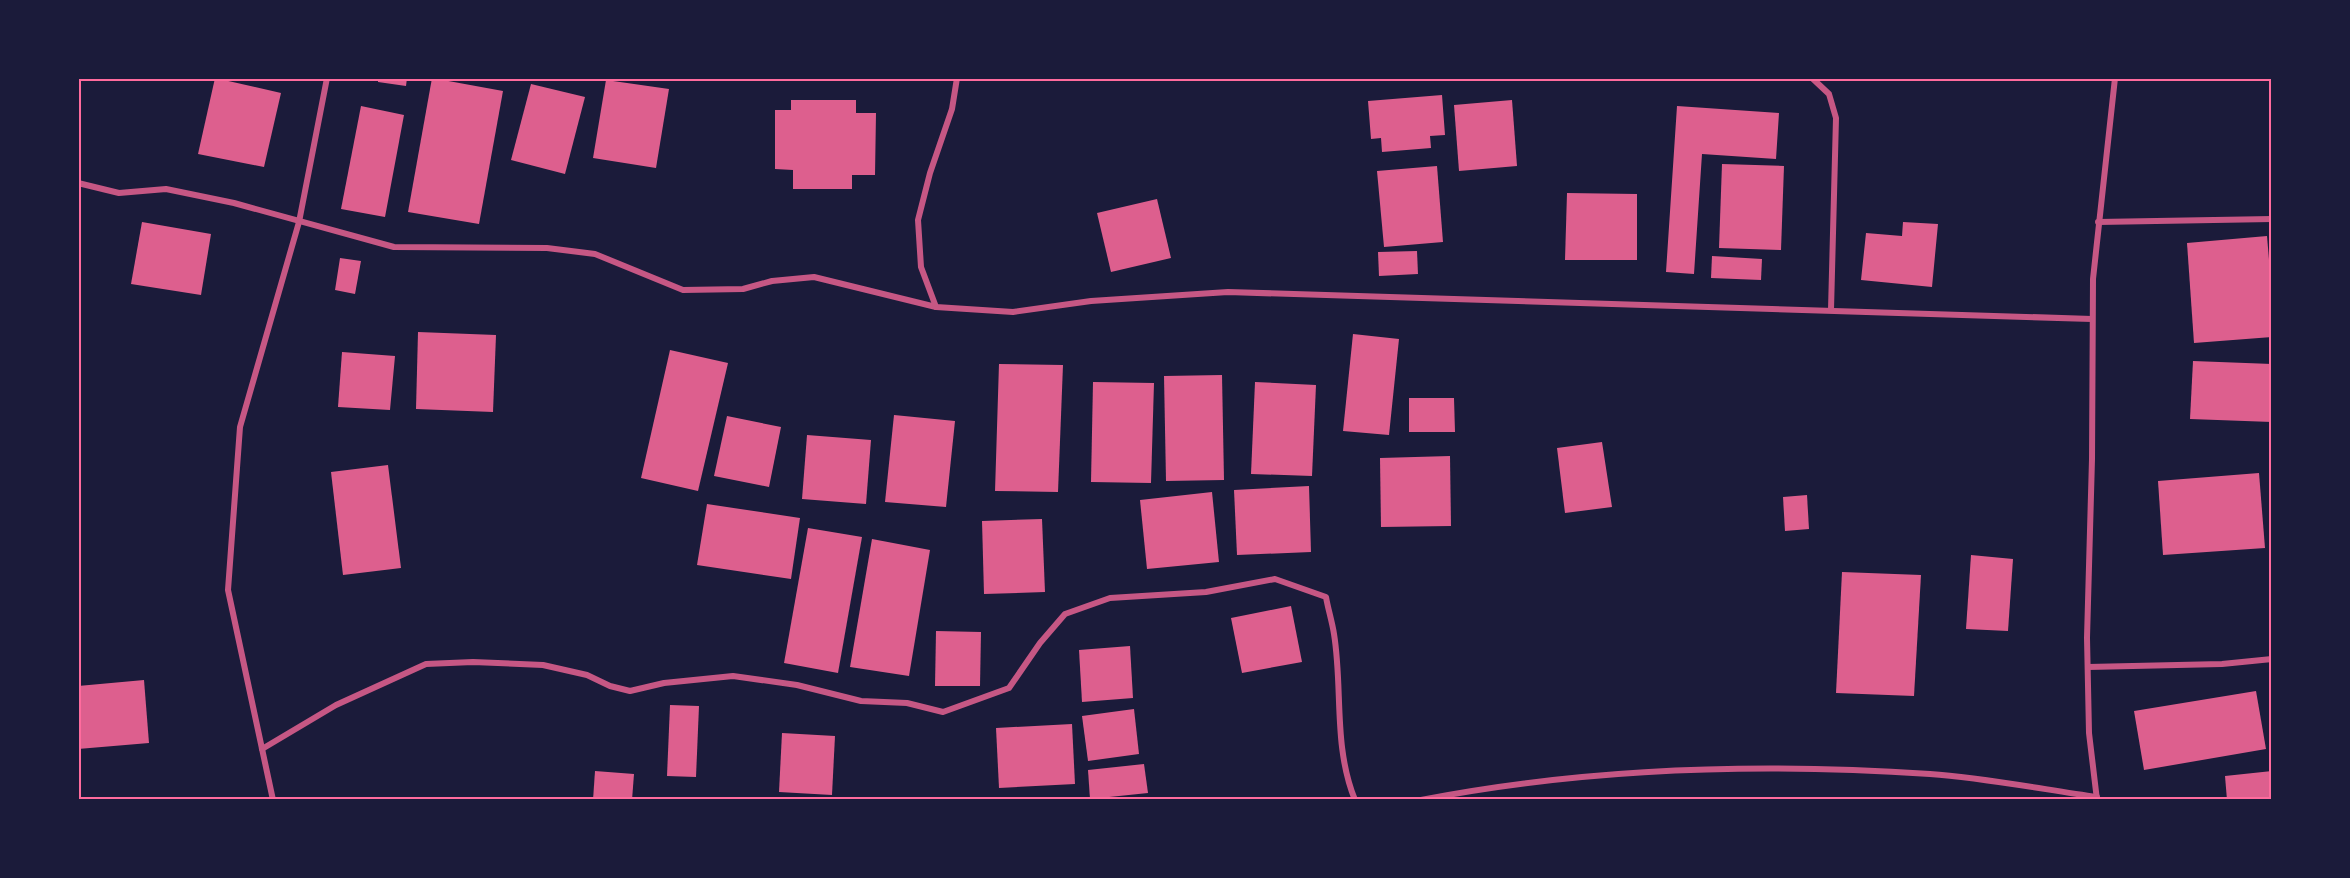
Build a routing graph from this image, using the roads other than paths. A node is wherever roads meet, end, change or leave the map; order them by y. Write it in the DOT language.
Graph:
graph roads {
  1 [pos="327,78"];
  2 [pos="957,78"];
  3 [pos="1812,78"];
  4 [pos="2115,78"];
  5 [pos="78,183"];
  6 [pos="2272,219"];
  7 [pos="299,222"];
  8 [pos="2098,222"];
  9 [pos="936,308"];
  10 [pos="1831,310"];
  11 [pos="2092,319"];
  12 [pos="2272,658"];
  13 [pos="2088,667"];
  14 [pos="262,748"];
  15 [pos="2097,798"];
  16 [pos="273,800"];
  17 [pos="1355,800"];
  18 [pos="1421,800"];
  1 -- 7 [label="street"];
  2 -- 9 [label="street"];
  3 -- 10 [label="street"];
  4 -- 8 [label="street"];
  5 -- 7 [label="street"];
  6 -- 8 [label="street"];
  7 -- 9 [label="street"];
  7 -- 14 [label="street"];
  8 -- 11 [label="street"];
  9 -- 10 [label="street"];
  10 -- 11 [label="street"];
  11 -- 13 [label="street"];
  12 -- 13 [label="street"];
  13 -- 15 [label="street"];
  14 -- 16 [label="street"];
  14 -- 17 [label="street"];
  15 -- 18 [label="street"];
}
